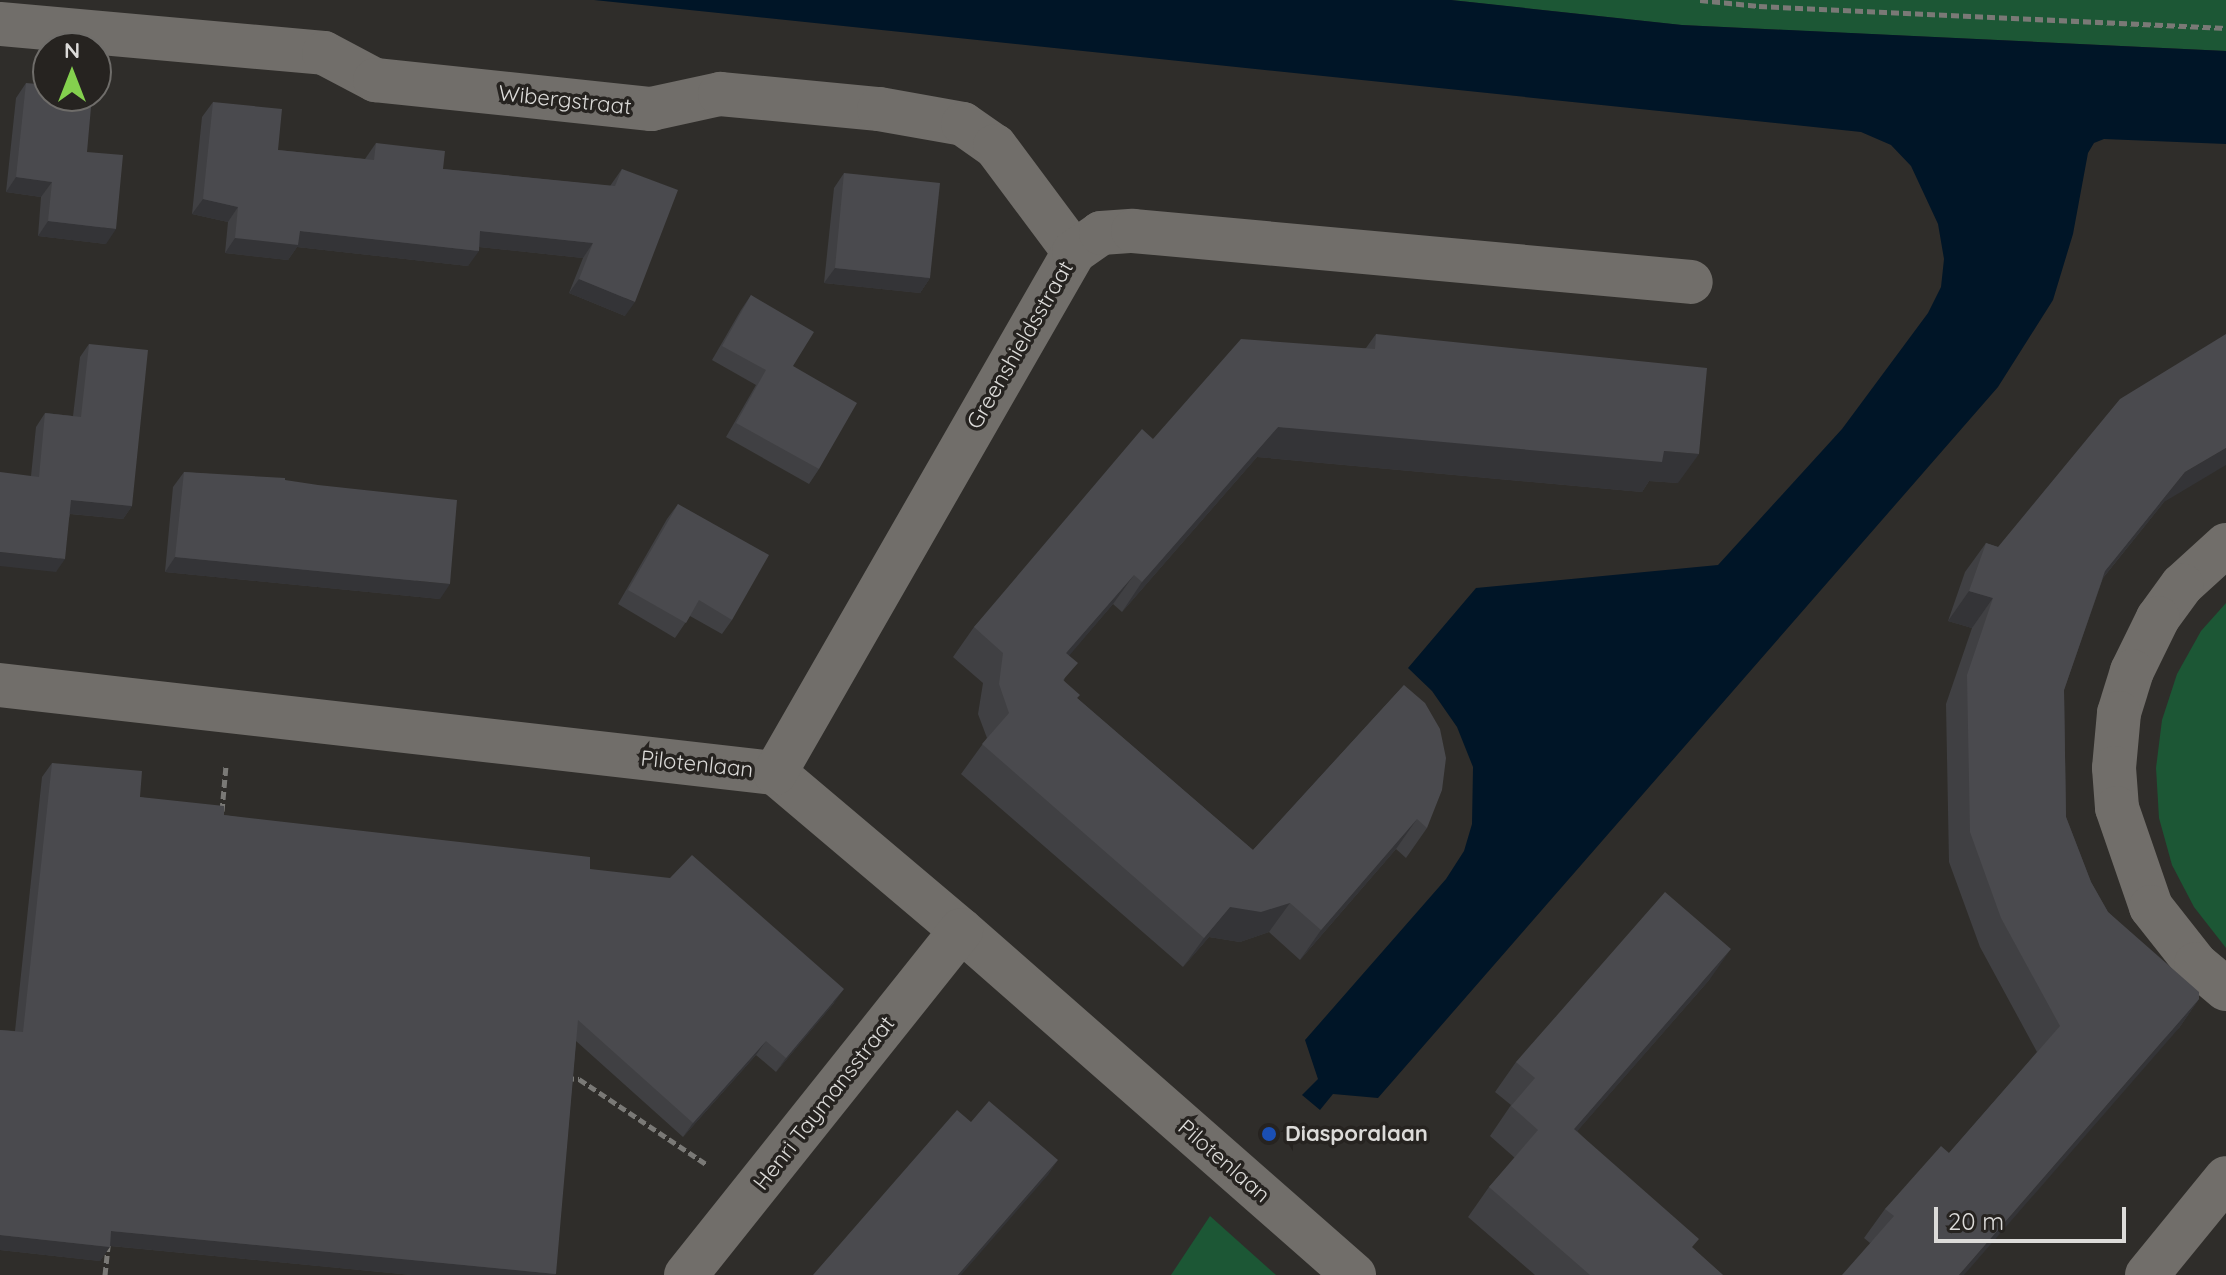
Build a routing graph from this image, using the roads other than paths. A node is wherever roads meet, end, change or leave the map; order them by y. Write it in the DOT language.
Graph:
graph roads {
  1 [pos="0,24"];
  2 [pos="1074,252"];
  3 [pos="1691,282"];
  4 [pos="2226,545"];
  5 [pos="0,685"];
  6 [pos="775,773"];
  7 [pos="961,930"];
  8 [pos="2226,989"];
  9 [pos="2226,1178"];
  10 [pos="686,1275"];
  11 [pos="1354,1275"];
  12 [pos="2147,1275"];
  1 -- 2 [label="street, Wibergstraat"];
  2 -- 3 [label="street, Greenshieldsstraat"];
  2 -- 6 [label="street, Greenshieldsstraat"];
  4 -- 8 [label="street"];
  5 -- 6 [label="street, Pilotenlaan"];
  6 -- 7 [label="street, Pilotenlaan"];
  7 -- 10 [label="street, Henri Taymansstraat"];
  7 -- 11 [label="street, Pilotenlaan"];
  9 -- 12 [label="street"];
}
